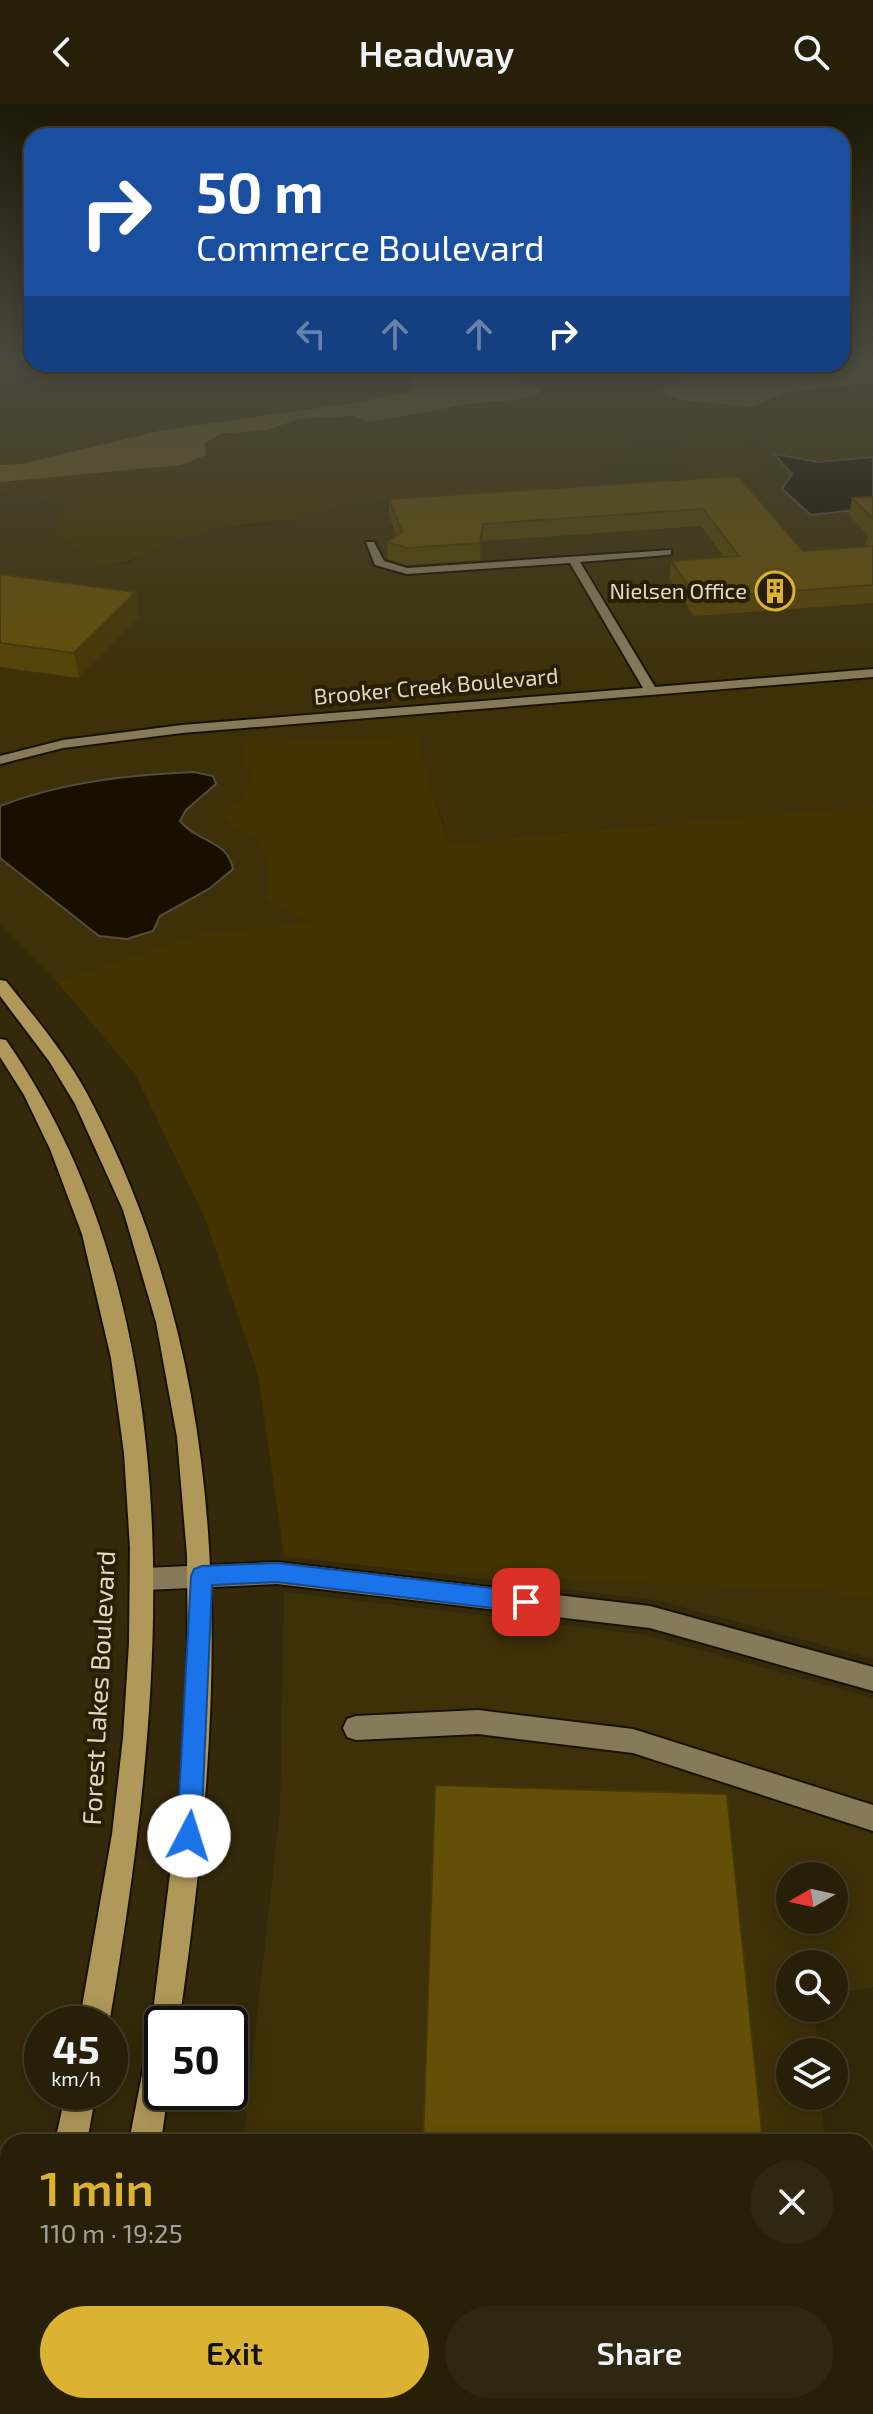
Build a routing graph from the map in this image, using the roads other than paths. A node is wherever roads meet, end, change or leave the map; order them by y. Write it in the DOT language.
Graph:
graph roads {
  1 [pos="370,544"];
  2 [pos="667,552"];
  3 [pos="573,559"];
  4 [pos="873,673"];
  5 [pos="651,691"];
  6 [pos="1,760"];
  7 [pos="0,985"];
  8 [pos="0,1044"];
  9 [pos="202,1576"];
  10 [pos="145,1579"];
  11 [pos="873,1679"];
  12 [pos="356,1728"];
  13 [pos="873,1818"];
  14 [pos="97,2006"];
  15 [pos="167,2006"];
  16 [pos="77,2110"];
  17 [pos="150,2110"];
  18 [pos="73,2134"];
  19 [pos="146,2134"];
  1 -- 3 [label="street"];
  2 -- 3 [label="street"];
  3 -- 5 [label="street"];
  4 -- 5 [label="street, Brooker Creek Boulevard"];
  5 -- 6 [label="street, Brooker Creek Boulevard"];
  7 -- 9 [label="main road"];
  8 -- 10 [label="main road, Forest Lakes Boulevard"];
  9 -- 10 [label="street"];
  9 -- 11 [label="street"];
  9 -- 15 [label="main road"];
  10 -- 14 [label="main road, Forest Lakes Boulevard"];
  12 -- 13 [label="street"];
  16 -- 18 [label="main road"];
  17 -- 19 [label="main road"];
}
